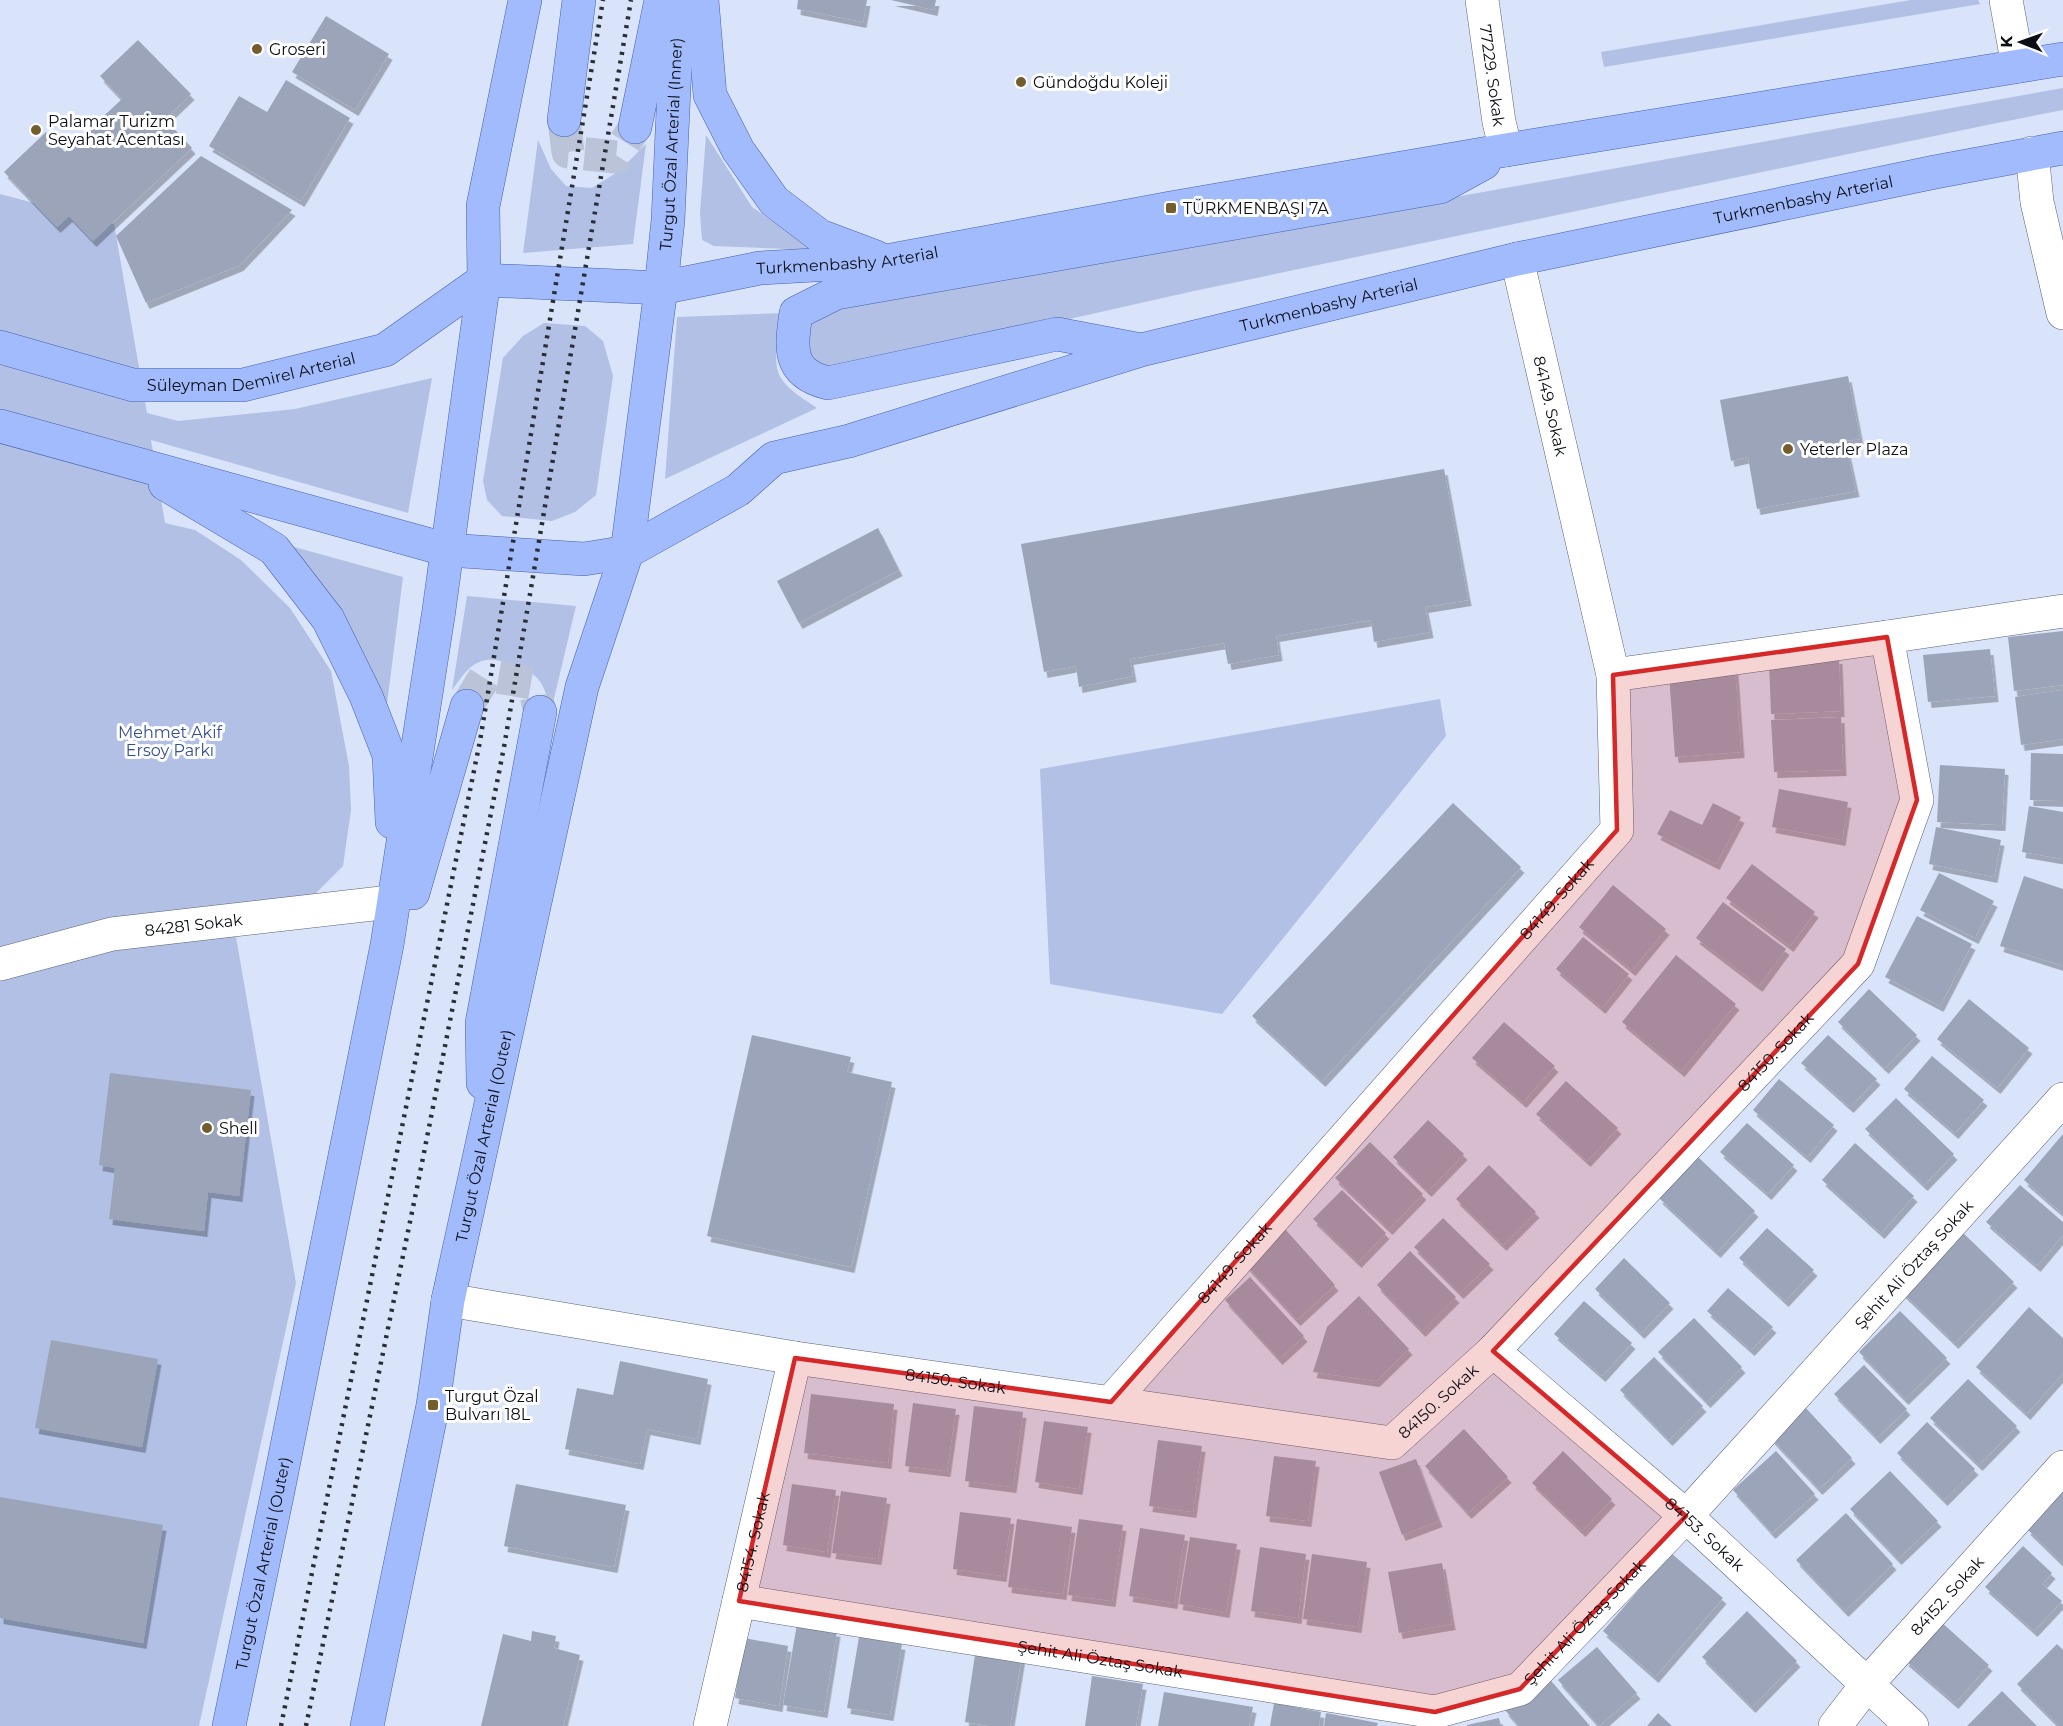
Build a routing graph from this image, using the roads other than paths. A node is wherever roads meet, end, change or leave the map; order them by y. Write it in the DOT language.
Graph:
graph roads {
  1 [pos="525,0"];
  2 [pos="579,0"];
  3 [pos="661,0"];
  4 [pos="678,0"];
  5 [pos="702,0"];
  6 [pos="1482,0"];
  7 [pos="2006,0"];
  8 [pos="2063,59"];
  9 [pos="2018,66"];
  10 [pos="564,120"];
  11 [pos="635,127"];
  12 [pos="1506,150"];
  13 [pos="2048,151"];
  14 [pos="1517,259"];
  15 [pos="886,261"];
  16 [pos="484,280"];
  17 [pos="662,288"];
  18 [pos="2063,313"];
  19 [pos="0,346"];
  20 [pos="1141,350"];
  21 [pos="0,426"];
  22 [pos="128,462"];
  23 [pos="448,550"];
  24 [pos="627,552"];
  25 [pos="2063,611"];
  26 [pos="1887,637"];
  27 [pos="1613,675"];
  28 [pos="467,706"];
  29 [pos="540,712"];
  30 [pos="390,902"];
  31 [pos="387,945"];
  32 [pos="0,964"];
  33 [pos="2063,1099"];
  34 [pos="484,1139"];
  35 [pos="448,1300"];
  36 [pos="1493,1351"];
  37 [pos="795,1358"];
  38 [pos="1111,1402"];
  39 [pos="2063,1467"];
  40 [pos="1686,1516"];
  41 [pos="738,1601"];
  42 [pos="1868,1683"];
  43 [pos="229,1726"];
  44 [pos="367,1726"];
  45 [pos="710,1726"];
  46 [pos="1835,1726"];
  47 [pos="1912,1726"];
  1 -- 16 [label="main road"];
  2 -- 10 [label="main road"];
  3 -- 11 [label="main road"];
  4 -- 17 [label="main road, Turgut Özal Arterial (Inner)"];
  5 -- 15 [label="main road"];
  6 -- 12 [label="street, 77229. Sokak"];
  7 -- 9 [label="street"];
  8 -- 9 [label="main road, Turkmenbashy Arterial"];
  9 -- 12 [label="main road, Turkmenbashy Arterial"];
  12 -- 15 [label="main road, Turkmenbashy Arterial"];
  12 -- 20 [label="main road"];
  13 -- 14 [label="main road, Turkmenbashy Arterial"];
  13 -- 18 [label="street"];
  14 -- 20 [label="main road, Turkmenbashy Arterial"];
  14 -- 27 [label="street, 84149. Sokak"];
  15 -- 17 [label="main road, Turkmenbashy Arterial"];
  16 -- 17 [label="main road, Turkmenbashy Arterial"];
  16 -- 19 [label="main road, Süleyman Demirel Arterial"];
  16 -- 23 [label="main road, Turgut Özal Arterial (Outer)"];
  17 -- 24 [label="main road, Turgut Özal Arterial (Inner)"];
  20 -- 24 [label="main road, Turkmenbashy Arterial"];
  21 -- 22 [label="main road"];
  22 -- 23 [label="main road"];
  22 -- 30 [label="main road"];
  23 -- 24 [label="main road, Turkmenbashy Arterial"];
  23 -- 31 [label="main road, Turgut Özal Arterial (Outer)"];
  24 -- 34 [label="main road, Turgut Özal Arterial (Outer)"];
  25 -- 26 [label="street"];
  26 -- 27 [label="street"];
  26 -- 36 [label="street, 84150. Sokak"];
  27 -- 38 [label="street, 84149. Sokak"];
  28 -- 31 [label="main road"];
  29 -- 34 [label="main road"];
  30 -- 31 [label="main road"];
  30 -- 32 [label="street, 84281 Sokak"];
  31 -- 43 [label="main road, Turgut Özal Arterial (Outer)"];
  33 -- 40 [label="street, Şehit Ali Öztaş Sokak"];
  34 -- 35 [label="main road, Turgut Özal Arterial (Outer)"];
  35 -- 37 [label="street, 84150. Sokak"];
  35 -- 44 [label="main road, Turgut Özal Arterial (Outer)"];
  36 -- 38 [label="street, 84150. Sokak"];
  36 -- 40 [label="street, 84153. Sokak"];
  37 -- 38 [label="street, 84150. Sokak"];
  37 -- 41 [label="street, 84154. Sokak"];
  39 -- 42 [label="street, 84152. Sokak"];
  40 -- 41 [label="street, Şehit Ali Öztaş Sokak"];
  40 -- 42 [label="street, 84153. Sokak"];
  41 -- 45 [label="street, 84154. Sokak"];
  42 -- 46 [label="street, 84152. Sokak"];
  42 -- 47 [label="street, 84153. Sokak"];
}
